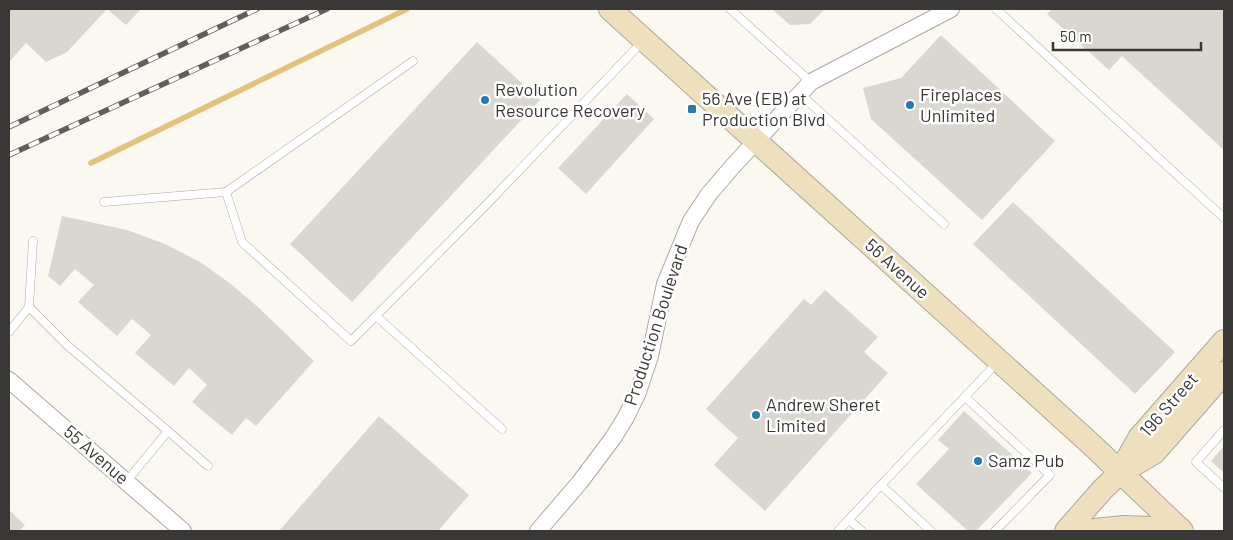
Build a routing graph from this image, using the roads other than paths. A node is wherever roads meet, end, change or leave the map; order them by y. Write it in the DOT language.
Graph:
graph roads {
  1 [pos="610,9"];
  2 [pos="730,9"];
  3 [pos="949,9"];
  4 [pos="996,9"];
  5 [pos="644,40"];
  6 [pos="413,61"];
  7 [pos="806,88"];
  8 [pos="756,142"];
  9 [pos="226,192"];
  10 [pos="104,202"];
  11 [pos="1224,218"];
  12 [pos="944,224"];
  13 [pos="33,240"];
  14 [pos="29,307"];
  15 [pos="376,316"];
  16 [pos="9,332"];
  17 [pos="1224,341"];
  18 [pos="998,362"];
  19 [pos="1224,373"];
  20 [pos="9,380"];
  21 [pos="965,397"];
  22 [pos="502,429"];
  23 [pos="1224,430"];
  24 [pos="168,431"];
  25 [pos="208,466"];
  26 [pos="1120,472"];
  27 [pos="126,482"];
  28 [pos="881,485"];
  29 [pos="1224,488"];
  30 [pos="849,520"];
  31 [pos="1181,530"];
  32 [pos="183,531"];
  33 [pos="538,531"];
  34 [pos="838,531"];
  35 [pos="862,531"];
  36 [pos="931,531"];
  37 [pos="995,531"];
  38 [pos="1066,531"];
  39 [pos="1085,531"];
  1 -- 5 [label="main road, 56 Avenue"];
  2 -- 7 [label="lane"];
  3 -- 7 [label="street, Production Boulevard"];
  4 -- 11 [label="lane"];
  5 -- 8 [label="main road, 56 Avenue"];
  5 -- 15 [label="lane"];
  6 -- 9 [label="lane"];
  7 -- 8 [label="street, Production Boulevard"];
  7 -- 12 [label="lane"];
  8 -- 18 [label="main road, 56 Avenue"];
  8 -- 33 [label="street, Production Boulevard"];
  9 -- 10 [label="lane"];
  9 -- 15 [label="lane"];
  13 -- 14 [label="lane"];
  14 -- 16 [label="lane"];
  14 -- 24 [label="lane"];
  15 -- 22 [label="lane"];
  17 -- 26 [label="main road, 196 Street"];
  18 -- 21 [label="lane"];
  18 -- 26 [label="main road, 56 Avenue"];
  19 -- 26 [label="main road, 196 Street"];
  20 -- 27 [label="street, 55 Avenue"];
  21 -- 28 [label="lane"];
  21 -- 37 [label="lane"];
  23 -- 29 [label="lane"];
  24 -- 25 [label="lane"];
  24 -- 27 [label="lane"];
  26 -- 31 [label="main road, 56 Avenue"];
  26 -- 38 [label="main road, 196 Street"];
  27 -- 32 [label="street, 55 Avenue"];
  28 -- 30 [label="lane"];
  28 -- 36 [label="lane"];
  30 -- 34 [label="lane"];
  30 -- 35 [label="lane"];
  31 -- 39 [label="main road"];
}
